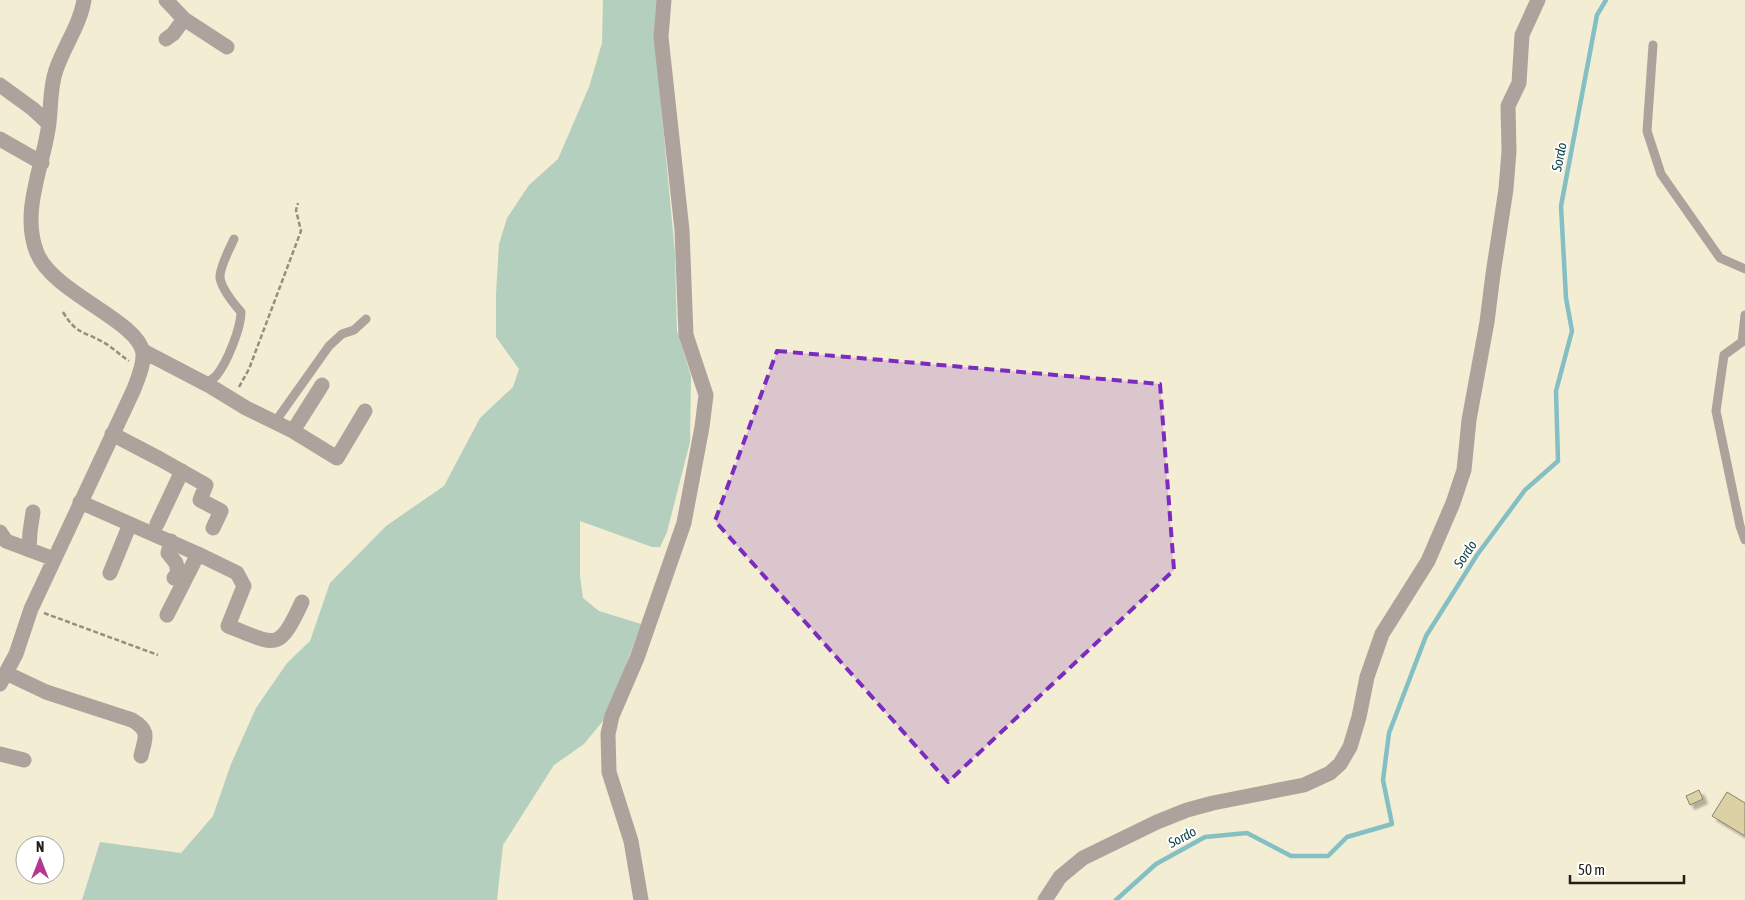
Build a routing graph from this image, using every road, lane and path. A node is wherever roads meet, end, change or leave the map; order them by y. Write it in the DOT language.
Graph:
graph roads {
  1 [pos="84,0"];
  2 [pos="166,0"];
  3 [pos="664,0"];
  4 [pos="1538,0"];
  5 [pos="184,19"];
  6 [pos="166,39"];
  7 [pos="1653,44"];
  8 [pos="227,46"];
  9 [pos="0,85"];
  10 [pos="49,124"];
  11 [pos="0,139"];
  12 [pos="42,163"];
  13 [pos="298,203"];
  14 [pos="234,240"];
  15 [pos="1745,269"];
  16 [pos="63,312"];
  17 [pos="1745,314"];
  18 [pos="366,319"];
  19 [pos="143,351"];
  20 [pos="141,367"];
  21 [pos="206,384"];
  22 [pos="322,384"];
  23 [pos="230,398"];
  24 [pos="365,411"];
  25 [pos="275,422"];
  26 [pos="293,431"];
  27 [pos="112,434"];
  28 [pos="182,471"];
  29 [pos="80,502"];
  30 [pos="33,512"];
  31 [pos="130,524"];
  32 [pos="157,524"];
  33 [pos="213,528"];
  34 [pos="0,532"];
  35 [pos="1745,540"];
  36 [pos="171,541"];
  37 [pos="29,550"];
  38 [pos="198,554"];
  39 [pos="54,558"];
  40 [pos="110,573"];
  41 [pos="174,578"];
  42 [pos="302,602"];
  43 [pos="31,609"];
  44 [pos="167,615"];
  45 [pos="158,655"];
  46 [pos="3,679"];
  47 [pos="0,754"];
  48 [pos="141,756"];
  49 [pos="24,760"];
  50 [pos="641,900"];
  51 [pos="1045,900"];
  1 -- 10 [label="street"];
  2 -- 5 [label="street"];
  3 -- 50 [label="street"];
  4 -- 51 [label="street"];
  5 -- 6 [label="street"];
  5 -- 8 [label="street"];
  7 -- 15 [label="lane"];
  9 -- 10 [label="street"];
  10 -- 12 [label="street"];
  11 -- 12 [label="street"];
  12 -- 19 [label="street"];
  13 -- 23 [label="path"];
  14 -- 21 [label="lane"];
  16 -- 20 [label="path"];
  17 -- 35 [label="lane"];
  18 -- 25 [label="lane"];
  19 -- 20 [label="street"];
  19 -- 21 [label="street"];
  20 -- 27 [label="street"];
  21 -- 23 [label="street"];
  22 -- 26 [label="street"];
  23 -- 25 [label="street"];
  24 -- 26 [label="street"];
  25 -- 26 [label="street"];
  27 -- 28 [label="street"];
  27 -- 29 [label="street"];
  28 -- 32 [label="street"];
  28 -- 33 [label="street"];
  29 -- 31 [label="street"];
  29 -- 39 [label="street"];
  30 -- 37 [label="street"];
  31 -- 36 [label="street"];
  31 -- 40 [label="street"];
  34 -- 37 [label="street"];
  36 -- 38 [label="street"];
  36 -- 41 [label="street"];
  37 -- 39 [label="street"];
  38 -- 42 [label="street"];
  38 -- 44 [label="street"];
  39 -- 43 [label="street"];
  43 -- 45 [label="path"];
  43 -- 46 [label="street"];
  46 -- 48 [label="street"];
  47 -- 49 [label="street"];
}
